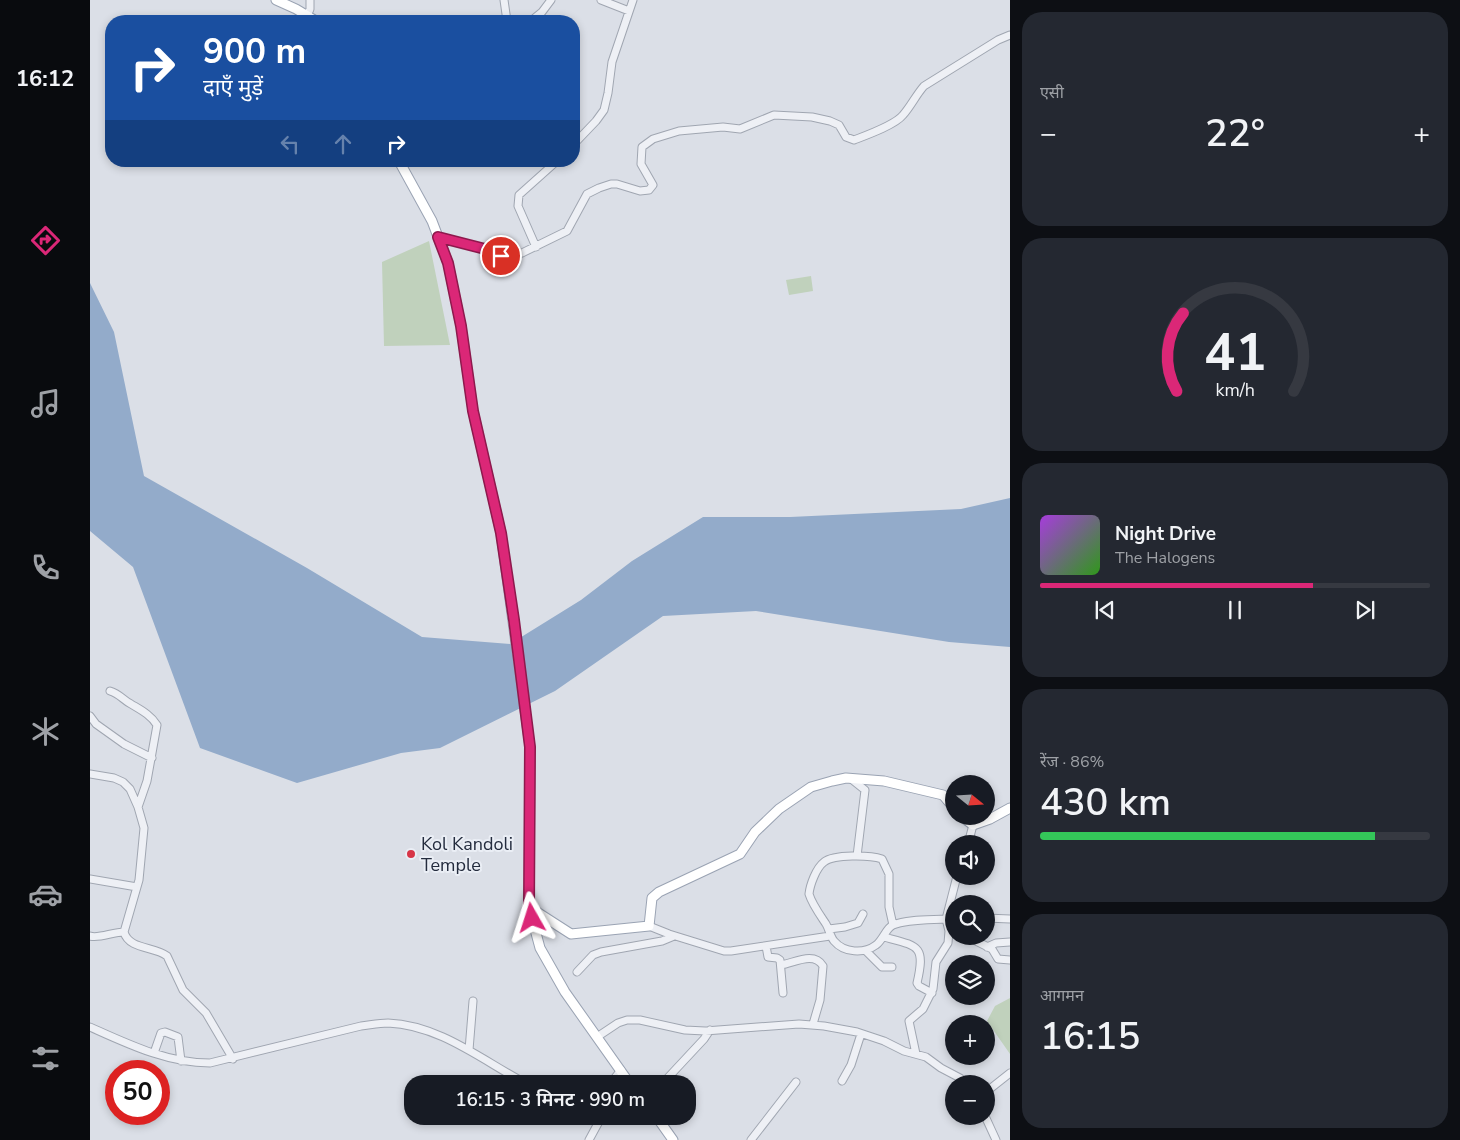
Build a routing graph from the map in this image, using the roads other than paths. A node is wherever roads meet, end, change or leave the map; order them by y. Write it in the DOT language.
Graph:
graph roads {
  1 [pos="276,0"];
  2 [pos="310,0"];
  3 [pos="504,0"];
  4 [pos="551,0"];
  5 [pos="601,0"];
  6 [pos="633,0"];
  7 [pos="297,4"];
  8 [pos="629,11"];
  9 [pos="306,15"];
  10 [pos="307,15"];
  11 [pos="506,15"];
  12 [pos="538,15"];
  13 [pos="1010,35"];
  14 [pos="580,138"];
  15 [pos="402,167"];
  16 [pos="551,167"];
  17 [pos="438,237"];
  18 [pos="536,247"];
  19 [pos="110,692"];
  20 [pos="90,716"];
  21 [pos="152,758"];
  22 [pos="90,774"];
  23 [pos="850,778"];
  24 [pos="945,797"];
  25 [pos="138,807"];
  26 [pos="1010,808"];
  27 [pos="995,816"];
  28 [pos="973,825"];
  29 [pos="970,835"];
  30 [pos="857,856"];
  31 [pos="90,879"];
  32 [pos="137,887"];
  33 [pos="529,907"];
  34 [pos="863,914"];
  35 [pos="945,917"];
  36 [pos="995,918"];
  37 [pos="1010,919"];
  38 [pos="893,925"];
  39 [pos="649,926"];
  40 [pos="124,932"];
  41 [pos="829,932"];
  42 [pos="90,936"];
  43 [pos="674,936"];
  44 [pos="884,937"];
  45 [pos="1010,942"];
  46 [pos="946,945"];
  47 [pos="983,945"];
  48 [pos="766,946"];
  49 [pos="987,947"];
  50 [pos="866,951"];
  51 [pos="1010,960"];
  52 [pos="781,965"];
  53 [pos="892,967"];
  54 [pos="577,972"];
  55 [pos="783,993"];
  56 [pos="932,993"];
  57 [pos="473,1001"];
  58 [pos="813,1024"];
  59 [pos="90,1027"];
  60 [pos="710,1030"];
  61 [pos="862,1034"];
  62 [pos="597,1037"];
  63 [pos="469,1050"];
  64 [pos="154,1053"];
  65 [pos="916,1054"];
  66 [pos="233,1058"];
  67 [pos="180,1061"];
  68 [pos="621,1070"];
  69 [pos="1010,1073"];
  70 [pos="512,1075"];
  71 [pos="617,1075"];
  72 [pos="624,1075"];
  73 [pos="670,1075"];
  74 [pos="954,1075"];
  75 [pos="842,1081"];
  76 [pos="796,1082"];
  77 [pos="995,1084"];
  78 [pos="597,1125"];
  79 [pos="662,1125"];
  80 [pos="989,1125"];
  81 [pos="589,1140"];
  82 [pos="673,1140"];
  83 [pos="751,1140"];
  84 [pos="996,1140"];
  1 -- 7 [label="main road"];
  2 -- 10 [label="street"];
  3 -- 11 [label="street"];
  4 -- 12 [label="street"];
  5 -- 8 [label="street"];
  6 -- 8 [label="street"];
  7 -- 9 [label="main road"];
  8 -- 14 [label="street"];
  13 -- 18 [label="street"];
  15 -- 17 [label="main road"];
  16 -- 18 [label="street"];
  17 -- 18 [label="street"];
  17 -- 33 [label="main road"];
  19 -- 21 [label="street"];
  20 -- 21 [label="street"];
  21 -- 25 [label="street"];
  22 -- 25 [label="street"];
  23 -- 24 [label="main road"];
  23 -- 30 [label="street"];
  23 -- 39 [label="main road"];
  25 -- 32 [label="street"];
  26 -- 27 [label="main road"];
  28 -- 29 [label="street"];
  30 -- 38 [label="street"];
  30 -- 41 [label="street"];
  31 -- 32 [label="street"];
  32 -- 40 [label="street"];
  33 -- 39 [label="main road"];
  33 -- 62 [label="main road"];
  34 -- 41 [label="street"];
  35 -- 38 [label="street"];
  36 -- 37 [label="street"];
  38 -- 44 [label="street"];
  39 -- 43 [label="street"];
  40 -- 42 [label="street"];
  40 -- 66 [label="street"];
  41 -- 48 [label="street"];
  41 -- 50 [label="street"];
  43 -- 48 [label="street"];
  43 -- 54 [label="street"];
  44 -- 50 [label="street"];
  44 -- 56 [label="street"];
  45 -- 49 [label="street"];
  46 -- 56 [label="street"];
  47 -- 49 [label="street"];
  48 -- 52 [label="street"];
  49 -- 51 [label="street"];
  50 -- 53 [label="street"];
  52 -- 55 [label="street"];
  52 -- 58 [label="street"];
  56 -- 65 [label="street"];
  57 -- 63 [label="street"];
  58 -- 60 [label="street"];
  58 -- 61 [label="street"];
  59 -- 64 [label="street"];
  60 -- 62 [label="street"];
  60 -- 73 [label="street"];
  61 -- 65 [label="street"];
  61 -- 75 [label="street"];
  62 -- 68 [label="main road"];
  63 -- 66 [label="street"];
  63 -- 70 [label="street"];
  64 -- 67 [label="street"];
  64 -- 67 [label="street"];
  65 -- 74 [label="street"];
  66 -- 67 [label="street"];
  68 -- 71 [label="street"];
  68 -- 72 [label="main road"];
  69 -- 77 [label="street"];
  76 -- 83 [label="street"];
  78 -- 81 [label="street"];
  79 -- 82 [label="main road"];
  80 -- 84 [label="street"];
}
